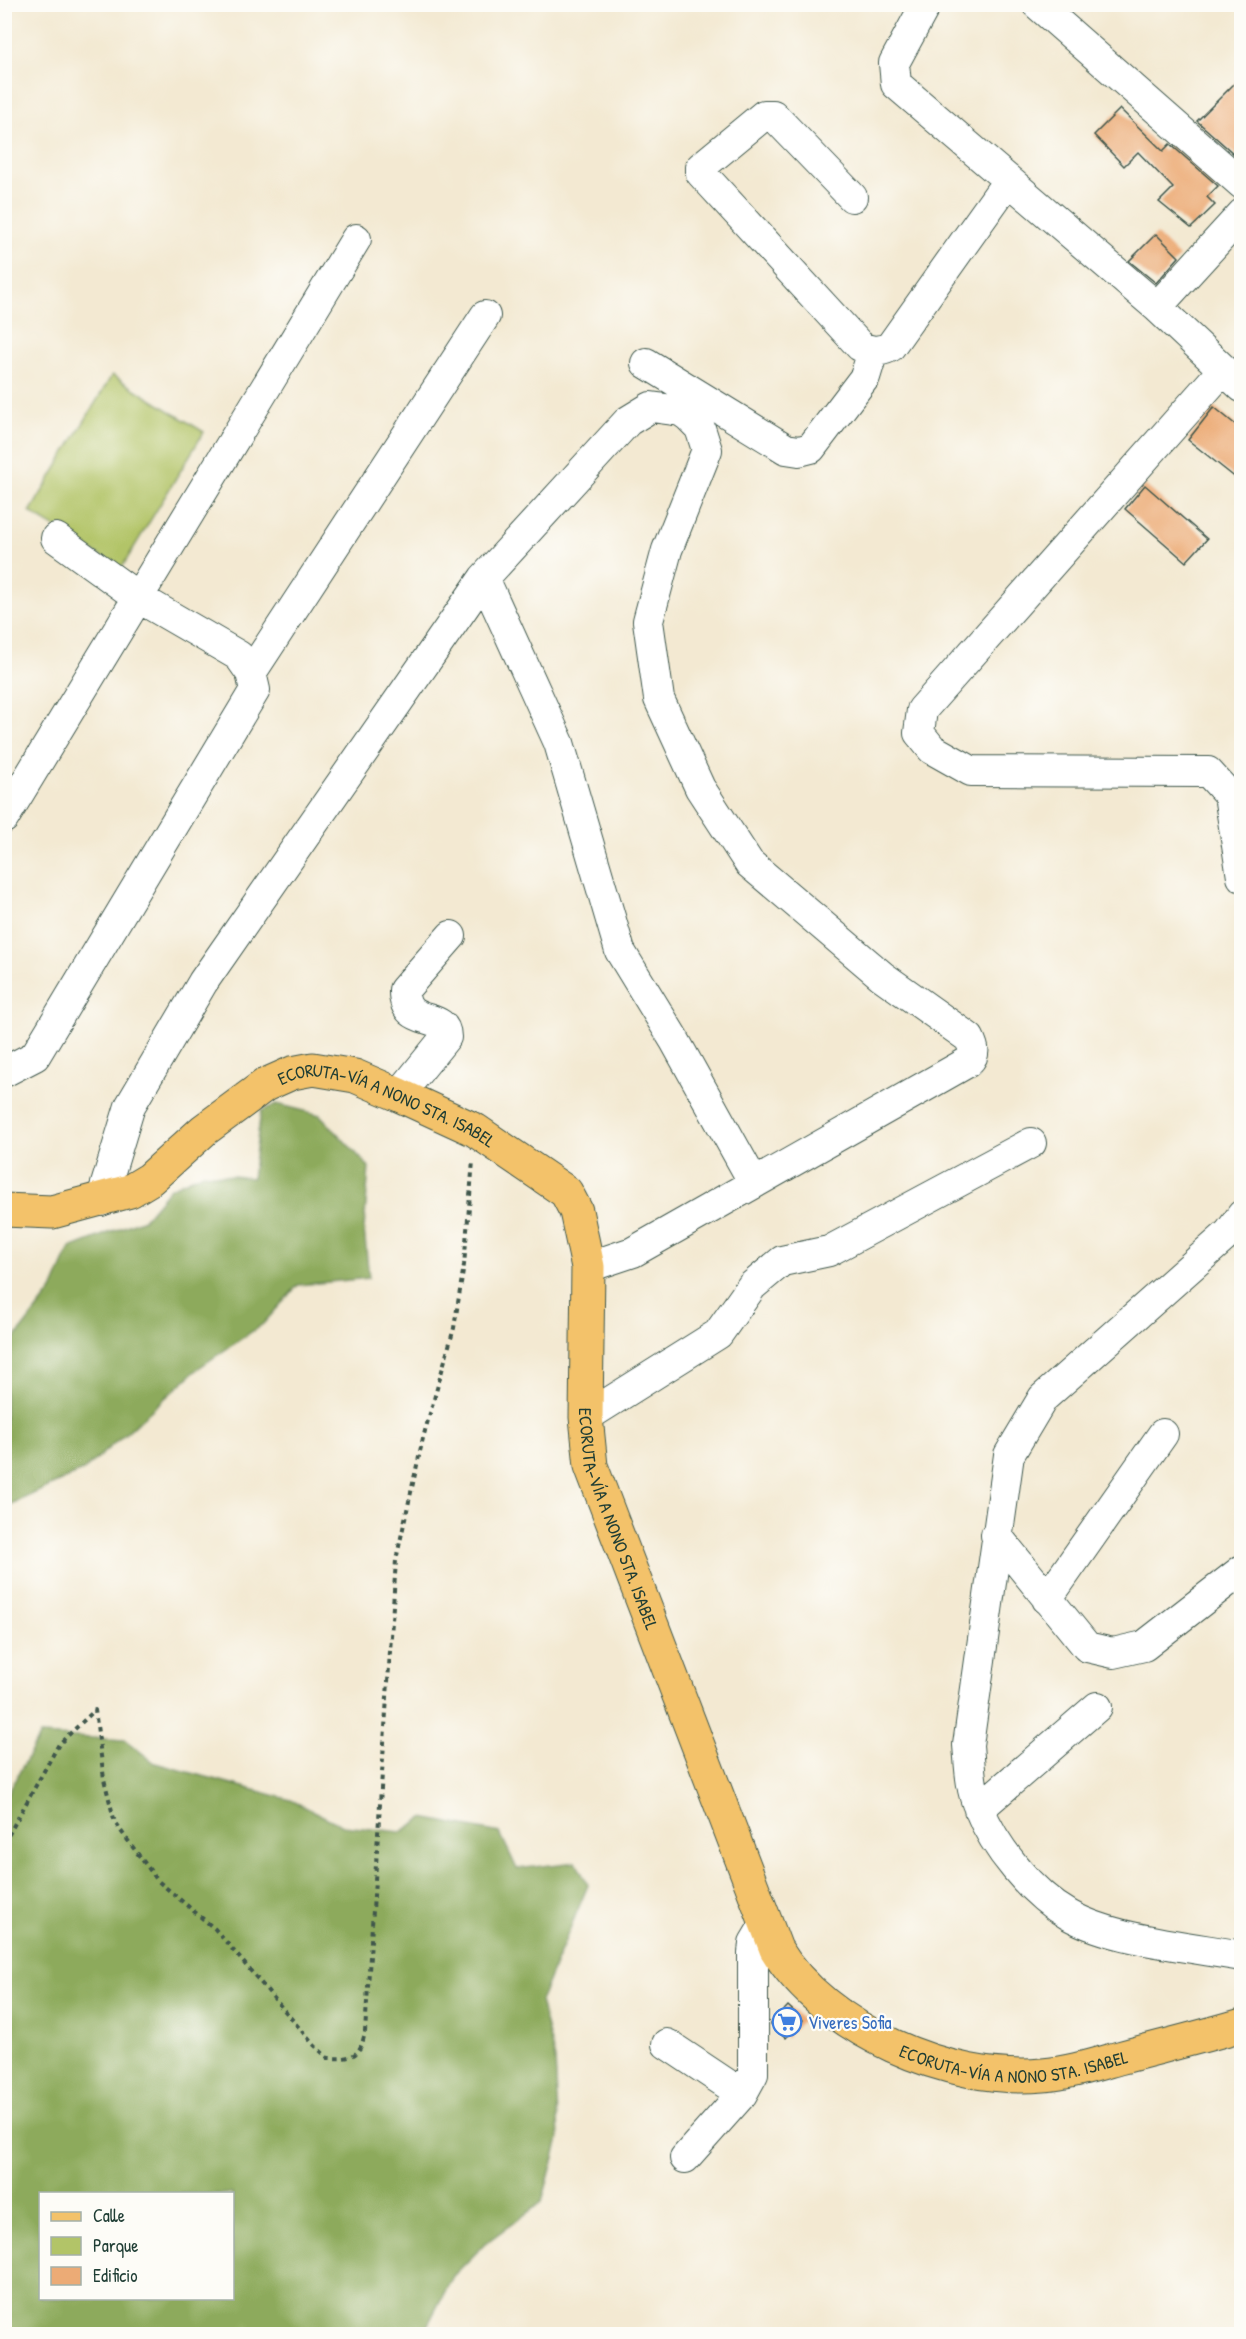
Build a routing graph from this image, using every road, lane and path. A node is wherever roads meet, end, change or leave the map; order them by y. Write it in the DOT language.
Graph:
graph roads {
  1 [pos="926,4"];
  2 [pos="1037,4"];
  3 [pos="1008,181"];
  4 [pos="1242,184"];
  5 [pos="852,197"];
  6 [pos="1242,214"];
  7 [pos="356,239"];
  8 [pos="1157,307"];
  9 [pos="485,316"];
  10 [pos="873,351"];
  11 [pos="646,363"];
  12 [pos="1232,379"];
  13 [pos="56,538"];
  14 [pos="484,578"];
  15 [pos="139,598"];
  16 [pos="251,673"];
  17 [pos="4,818"];
  18 [pos="1242,877"];
  19 [pos="451,936"];
  20 [pos="4,1072"];
  21 [pos="399,1095"];
  22 [pos="475,1130"];
  23 [pos="1031,1143"];
  24 [pos="754,1184"];
  25 [pos="101,1201"];
  26 [pos="4,1210"];
  27 [pos="1242,1215"];
  28 [pos="588,1267"];
  29 [pos="586,1417"];
  30 [pos="1163,1434"];
  31 [pos="996,1535"];
  32 [pos="1242,1570"];
  33 [pos="1047,1599"];
  34 [pos="1097,1707"];
  35 [pos="979,1809"];
  36 [pos="4,1844"];
  37 [pos="766,1923"];
  38 [pos="1242,1956"];
  39 [pos="1242,2025"];
  40 [pos="667,2044"];
  41 [pos="742,2094"];
  42 [pos="685,2158"];
  1 -- 3 [label="street"];
  2 -- 4 [label="street"];
  3 -- 8 [label="street"];
  3 -- 10 [label="street"];
  5 -- 10 [label="street"];
  6 -- 8 [label="street"];
  7 -- 15 [label="street"];
  8 -- 12 [label="street"];
  9 -- 16 [label="street"];
  10 -- 11 [label="street"];
  12 -- 18 [label="street"];
  13 -- 15 [label="street"];
  14 -- 24 [label="street"];
  14 -- 24 [label="street"];
  14 -- 25 [label="street"];
  15 -- 16 [label="street"];
  15 -- 17 [label="street"];
  16 -- 20 [label="street"];
  19 -- 21 [label="street"];
  21 -- 22 [label="main road, ECORUTA-VÍA A NONO STA. ISABEL"];
  21 -- 25 [label="main road, ECORUTA-VÍA A NONO STA. ISABEL"];
  22 -- 28 [label="main road, ECORUTA-VÍA A NONO STA. ISABEL"];
  22 -- 36 [label="path"];
  23 -- 29 [label="street"];
  24 -- 28 [label="street"];
  25 -- 26 [label="main road, ECORUTA-VÍA A NONO STA. ISABEL"];
  27 -- 31 [label="street"];
  28 -- 29 [label="main road, ECORUTA-VÍA A NONO STA. ISABEL"];
  29 -- 37 [label="main road, ECORUTA-VÍA A NONO STA. ISABEL"];
  30 -- 33 [label="street"];
  31 -- 33 [label="street"];
  31 -- 35 [label="street"];
  32 -- 33 [label="street"];
  34 -- 35 [label="street"];
  35 -- 38 [label="street"];
  37 -- 39 [label="main road, ECORUTA-VÍA A NONO STA. ISABEL"];
  37 -- 41 [label="street"];
  40 -- 41 [label="street"];
  41 -- 42 [label="street"];
}
